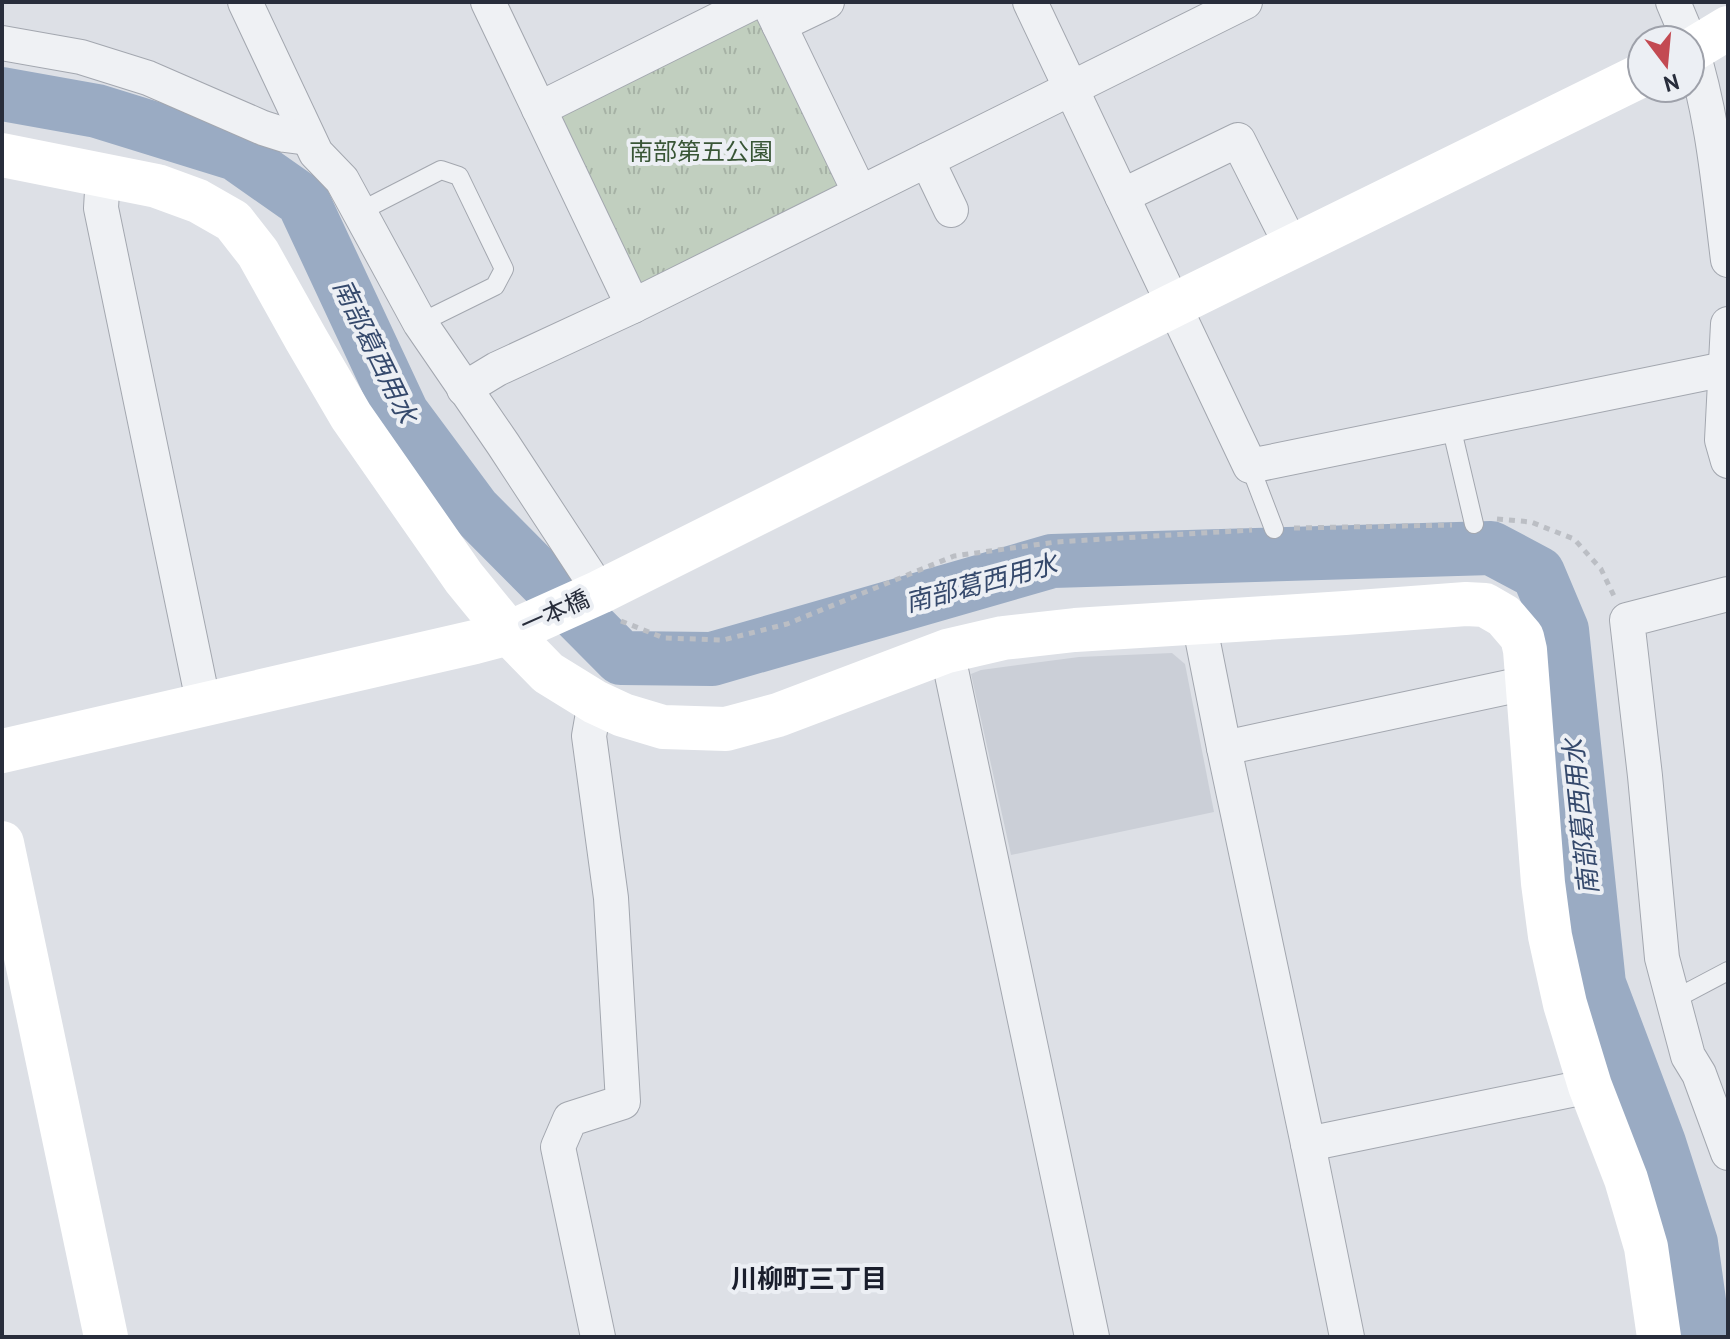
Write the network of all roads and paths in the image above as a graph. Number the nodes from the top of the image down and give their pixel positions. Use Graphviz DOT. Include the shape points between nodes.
graph roads {
  1 [pos="245,2"];
  2 [pos="488,2"];
  3 [pos="754,2"];
  4 [pos="827,2"];
  5 [pos="1030,2"];
  6 [pos="1245,2"];
  7 [pos="1673,2"];
  8 [pos="774,14"];
  9 [pos="1686,24"];
  10 [pos="2,43"];
  11 [pos="1626,83"];
  12 [pos="1072,89"];
  13 [pos="1706,104"];
  14 [pos="539,109"];
  15 [pos="308,138"];
  16 [pos="2,155"];
  17 [pos="927,160"];
  18 [pos="103,175"];
  19 [pos="860,193"];
  20 [pos="1122,196"];
  21 [pos="951,210"];
  22 [pos="359,212"];
  23 [pos="1292,247"];
  24 [pos="1728,260"];
  25 [pos="1174,305"];
  26 [pos="633,306"];
  27 [pos="420,323"];
  28 [pos="1726,351"];
  29 [pos="478,380"];
  30 [pos="1451,426"];
  31 [pos="1728,461"];
  32 [pos="1250,466"];
  33 [pos="1474,524"];
  34 [pos="1274,529"];
  35 [pos="600,592"];
  36 [pos="1728,594"];
  37 [pos="1627,620"];
  38 [pos="1199,622"];
  39 [pos="509,633"];
  40 [pos="947,651"];
  41 [pos="1527,683"];
  42 [pos="595,702"];
  43 [pos="204,706"];
  44 [pos="1224,748"];
  45 [pos="2,751"];
  46 [pos="2,843"];
  47 [pos="1728,971"];
  48 [pos="1673,1000"];
  49 [pos="1590,1086"];
  50 [pos="1308,1144"];
  51 [pos="1728,1153"];
  52 [pos="106,1337"];
  53 [pos="598,1337"];
  54 [pos="1092,1337"];
  55 [pos="1347,1337"];
  56 [pos="1659,1337"];
  1 -- 15 [label="street"];
  2 -- 14 [label="street"];
  3 -- 14 [label="street"];
  4 -- 8 [label="street"];
  5 -- 12 [label="street"];
  6 -- 12 [label="street"];
  7 -- 9 [label="street"];
  8 -- 19 [label="street"];
  10 -- 15 [label="street" via="81,57 148,78 263,128"];
  11 -- 23 [label="street, 一本橋"];
  12 -- 17 [label="street"];
  12 -- 20 [label="street"];
  13 -- 24 [label="street"];
  14 -- 26 [label="street"];
  15 -- 22 [label="street" via="342,180"];
  16 -- 18 [label="street"];
  17 -- 19 [label="street"];
  17 -- 21 [label="street"];
  18 -- 39 [label="street" via="157,186 233,221 258,253 351,416 464,578"];
  18 -- 43 [label="street" via="101,208"];
  19 -- 26 [label="street"];
  20 -- 23 [label="street" via="1238,140"];
  20 -- 25 [label="street"];
  22 -- 27 [label="street"];
  22 -- 27 [label="lane" via="441,170 459,176 504,269 495,286"];
  23 -- 25 [label="street, 一本橋"];
  25 -- 32 [label="street"];
  25 -- 35 [label="street, 一本橋"];
  26 -- 29 [label="street"];
  27 -- 29 [label="street"];
  28 -- 30 [label="street"];
  28 -- 31 [label="street" via="1722,440"];
  29 -- 35 [label="street" via="503,444"];
  30 -- 32 [label="street"];
  30 -- 33 [label="lane"];
  32 -- 34 [label="lane"];
  33 -- 34 [label="path"];
  33 -- 37 [label="path" via="1497,519 1531,522 1574,539 1601,569"];
  34 -- 35 [label="path" via="1056,542 954,556 787,624 723,640 664,638 617,620"];
  35 -- 39 [label="street, 一本橋"];
  36 -- 37 [label="street"];
  37 -- 48 [label="street" via="1662,958"];
  38 -- 40 [label="street" via="1003,638"];
  38 -- 41 [label="street" via="1485,605 1504,616 1522,637"];
  38 -- 44 [label="street"];
  39 -- 42 [label="street" via="548,673"];
  39 -- 43 [label="street, 一本橋"];
  40 -- 42 [label="street" via="778,715 726,729 663,727"];
  40 -- 54 [label="street"];
  41 -- 44 [label="street"];
  41 -- 49 [label="street" via="1550,936"];
  42 -- 53 [label="street" via="589,736 611,898 623,1102 570,1119 558,1147"];
  43 -- 45 [label="street, 一本橋"];
  44 -- 50 [label="street"];
  46 -- 52 [label="street"];
  47 -- 48 [label="lane"];
  48 -- 51 [label="street" via="1688,1056"];
  49 -- 50 [label="street"];
  49 -- 56 [label="street" via="1646,1247"];
  50 -- 55 [label="street"];
}
